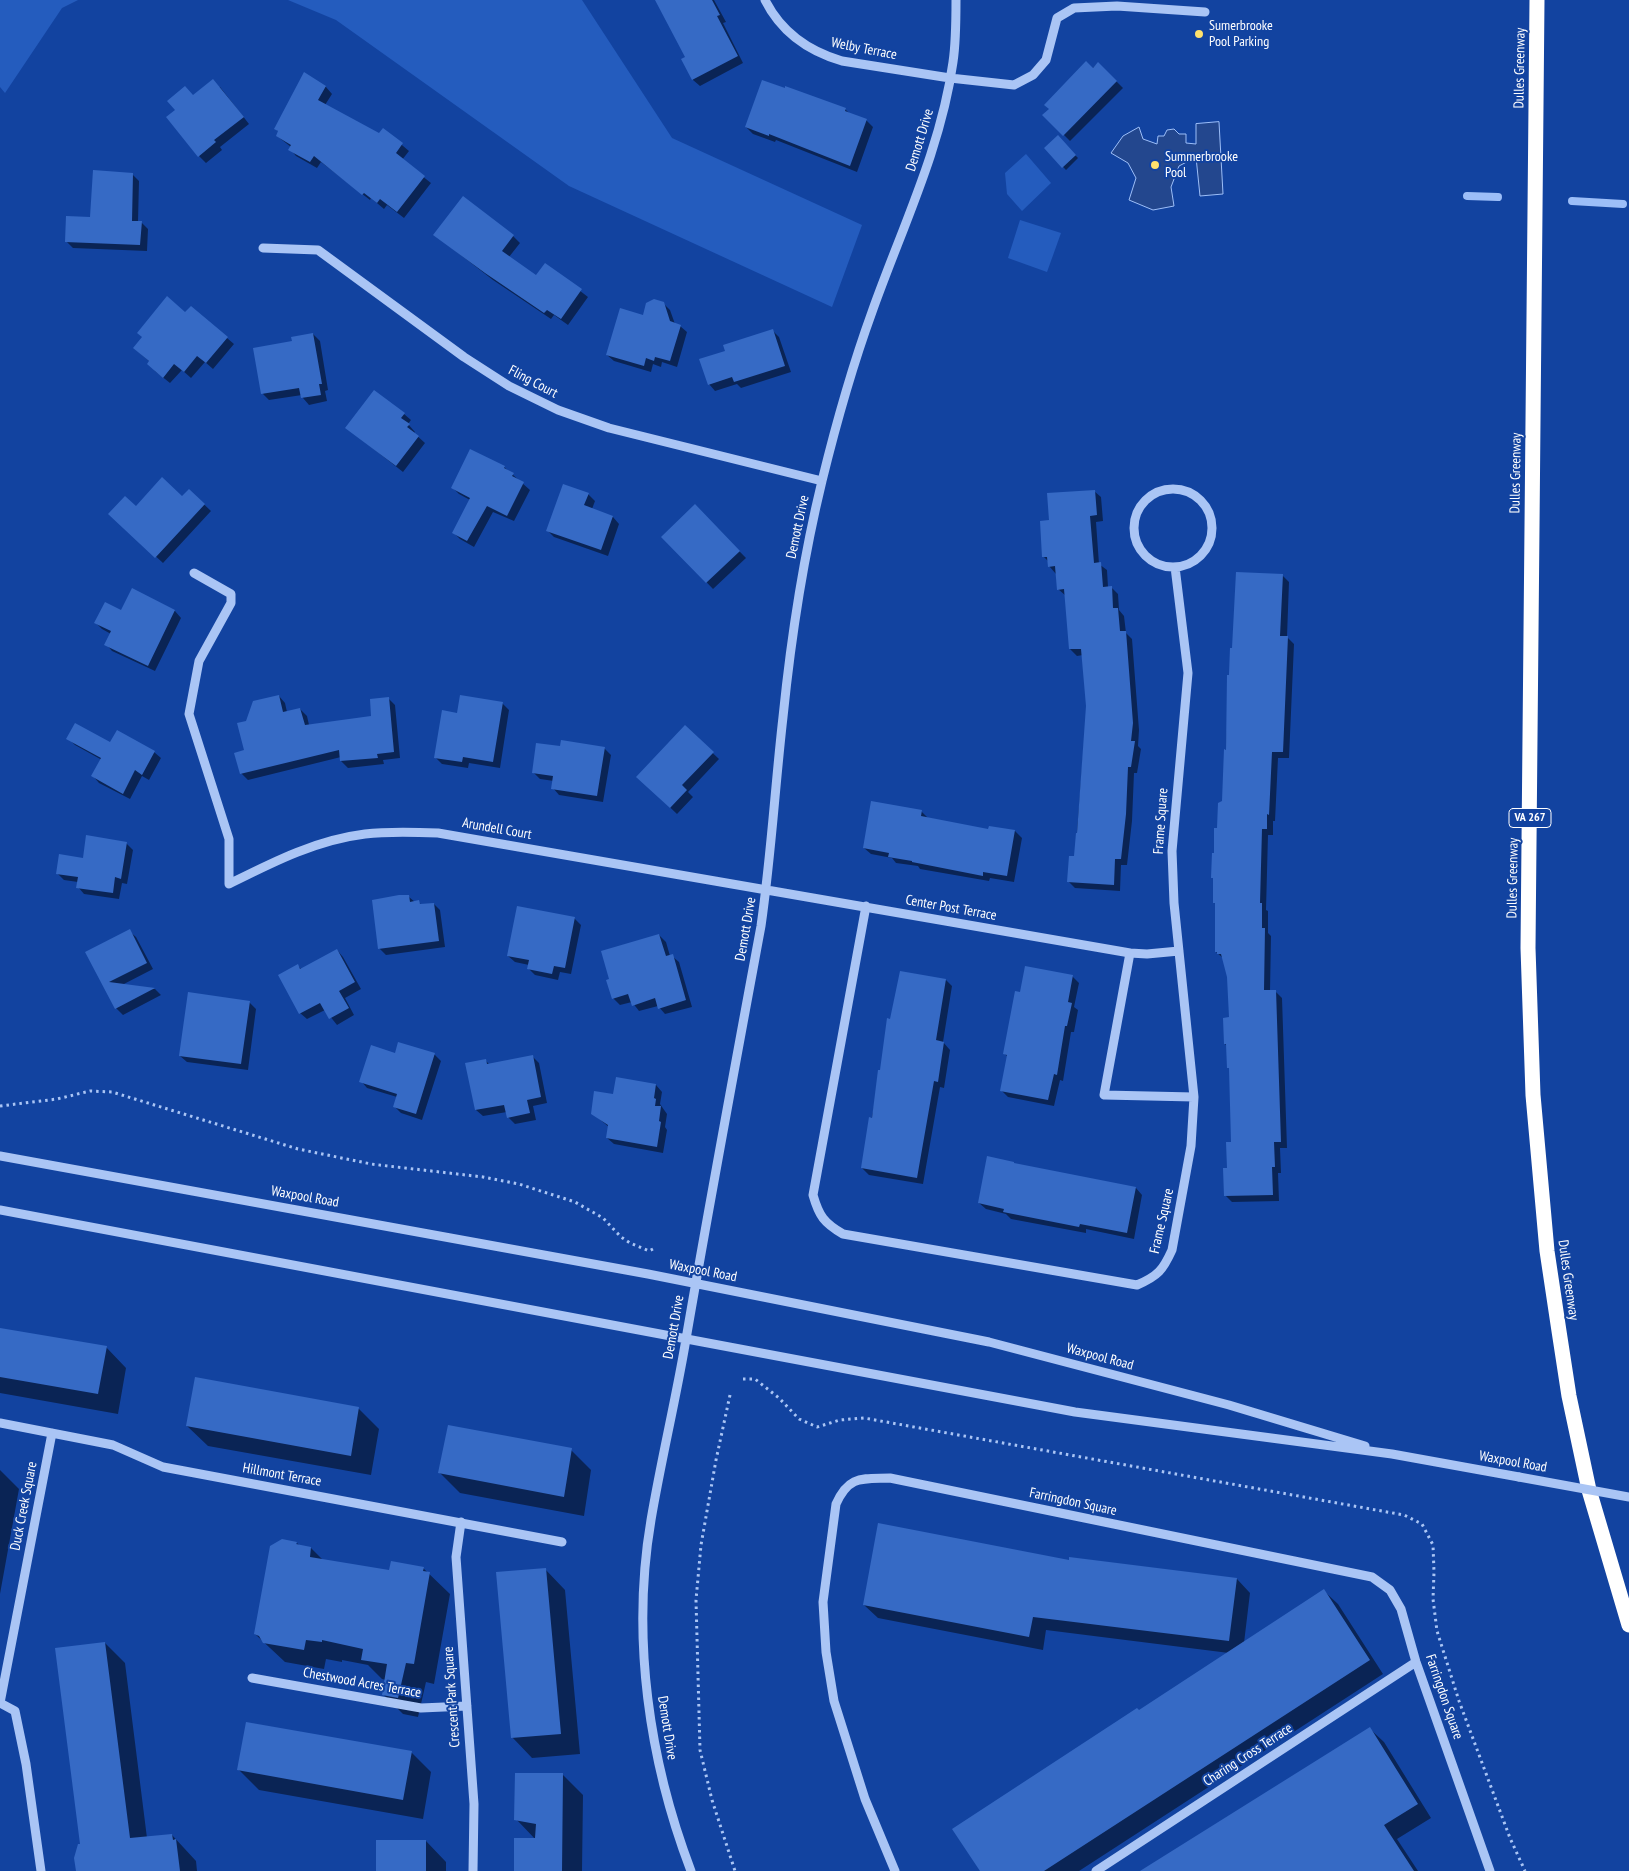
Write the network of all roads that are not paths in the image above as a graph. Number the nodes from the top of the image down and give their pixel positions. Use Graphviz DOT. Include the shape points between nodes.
graph roads {
  1 [pos="765,0"];
  2 [pos="956,0"];
  3 [pos="1537,0"];
  4 [pos="1205,12"];
  5 [pos="950,78"];
  6 [pos="263,248"];
  7 [pos="822,481"];
  8 [pos="1175,567"];
  9 [pos="194,573"];
  10 [pos="766,890"];
  11 [pos="866,906"];
  12 [pos="1179,951"];
  13 [pos="1130,953"];
  14 [pos="1194,1097"];
  15 [pos="0,1156"];
  16 [pos="0,1210"];
  17 [pos="695,1284"];
  18 [pos="686,1339"];
  19 [pos="0,1423"];
  20 [pos="52,1433"];
  21 [pos="1392,1454"];
  22 [pos="1629,1497"];
  23 [pos="460,1522"];
  24 [pos="562,1542"];
  25 [pos="1629,1625"];
  26 [pos="1416,1662"];
  27 [pos="252,1678"];
  28 [pos="0,1703"];
  29 [pos="467,1706"];
  30 [pos="41,1871"];
  31 [pos="473,1871"];
  32 [pos="692,1871"];
  33 [pos="895,1871"];
  34 [pos="1096,1871"];
  35 [pos="1490,1871"];
  1 -- 5 [label="street, Welby Terrace" via="791,36 825,56"];
  2 -- 5 [label="street, Demott Drive" via="954,61"];
  3 -- 25 [label="highway, Dulles Greenway / VA 267" via="1528,948 1533,1095 1548,1251 1569,1396 1589,1490"];
  4 -- 5 [label="street, Welby Terrace" via="1117,6 1074,8 1056,18 1046,60 1032,75 1014,85"];
  5 -- 7 [label="street, Demott Drive" via="932,152 854,363"];
  6 -- 7 [label="street, Fling Court" via="318,250 464,357 509,386 558,410 609,428"];
  7 -- 10 [label="street, Demott Drive" via="806,551 793,634"];
  8 -- 8 [label="street" via="1194,562 1203,554 1213,529 1205,504 1195,495 1170,489 1145,500 1138,510 1134,535 1146,557 1157,564"];
  8 -- 12 [label="street, Frame Square" via="1188,672 1172,851"];
  9 -- 10 [label="street, Arundell Court" via="231,594 231,603 199,661 189,714 229,839 229,884 279,858 330,840 402,832 438,833"];
  10 -- 11 [label="street, Center Post Terrace"];
  10 -- 17 [label="street, Demott Drive"];
  11 -- 13 [label="street, Center Post Terrace"];
  11 -- 14 [label="street, Frame Square" via="813,1194 817,1211 828,1225 843,1234 1137,1285 1153,1278 1165,1266 1172,1250 1191,1146"];
  12 -- 13 [label="street, Center Post Terrace"];
  12 -- 14 [label="street, Frame Square"];
  13 -- 14 [label="street" via="1104,1095"];
  15 -- 17 [label="street, Waxpool Road"];
  16 -- 18 [label="street, Waxpool Road"];
  17 -- 18 [label="street, Demott Drive"];
  17 -- 21 [label="street, Waxpool Road" via="989,1342 1229,1405"];
  18 -- 21 [label="street, Waxpool Road" via="1075,1412"];
  18 -- 32 [label="street, Demott Drive" via="651,1522 644,1580 644,1651 651,1721 662,1779"];
  19 -- 20 [label="street, Hillmont Terrace"];
  20 -- 23 [label="street, Hillmont Terrace" via="113,1445 163,1467"];
  20 -- 28 [label="street, Duck Creek Square"];
  21 -- 22 [label="street, Waxpool Road, bridge"];
  23 -- 24 [label="street, Hillmont Terrace"];
  23 -- 29 [label="street, Crescent Park Square" via="456,1558"];
  26 -- 33 [label="street, Farringdon Square" via="1401,1609 1390,1590 1372,1577 890,1478 858,1479 842,1490 836,1504 823,1602 826,1652 837,1710 865,1799"];
  26 -- 34 [label="street, Charing Cross Terrace"];
  26 -- 35 [label="street, Farringdon Square"];
  27 -- 29 [label="street, Chestwood Acres Terrace" via="421,1708"];
  28 -- 30 [label="street, Duck Creek Square" via="15,1711"];
  29 -- 31 [label="street, Crescent Park Square" via="474,1804"];
}
